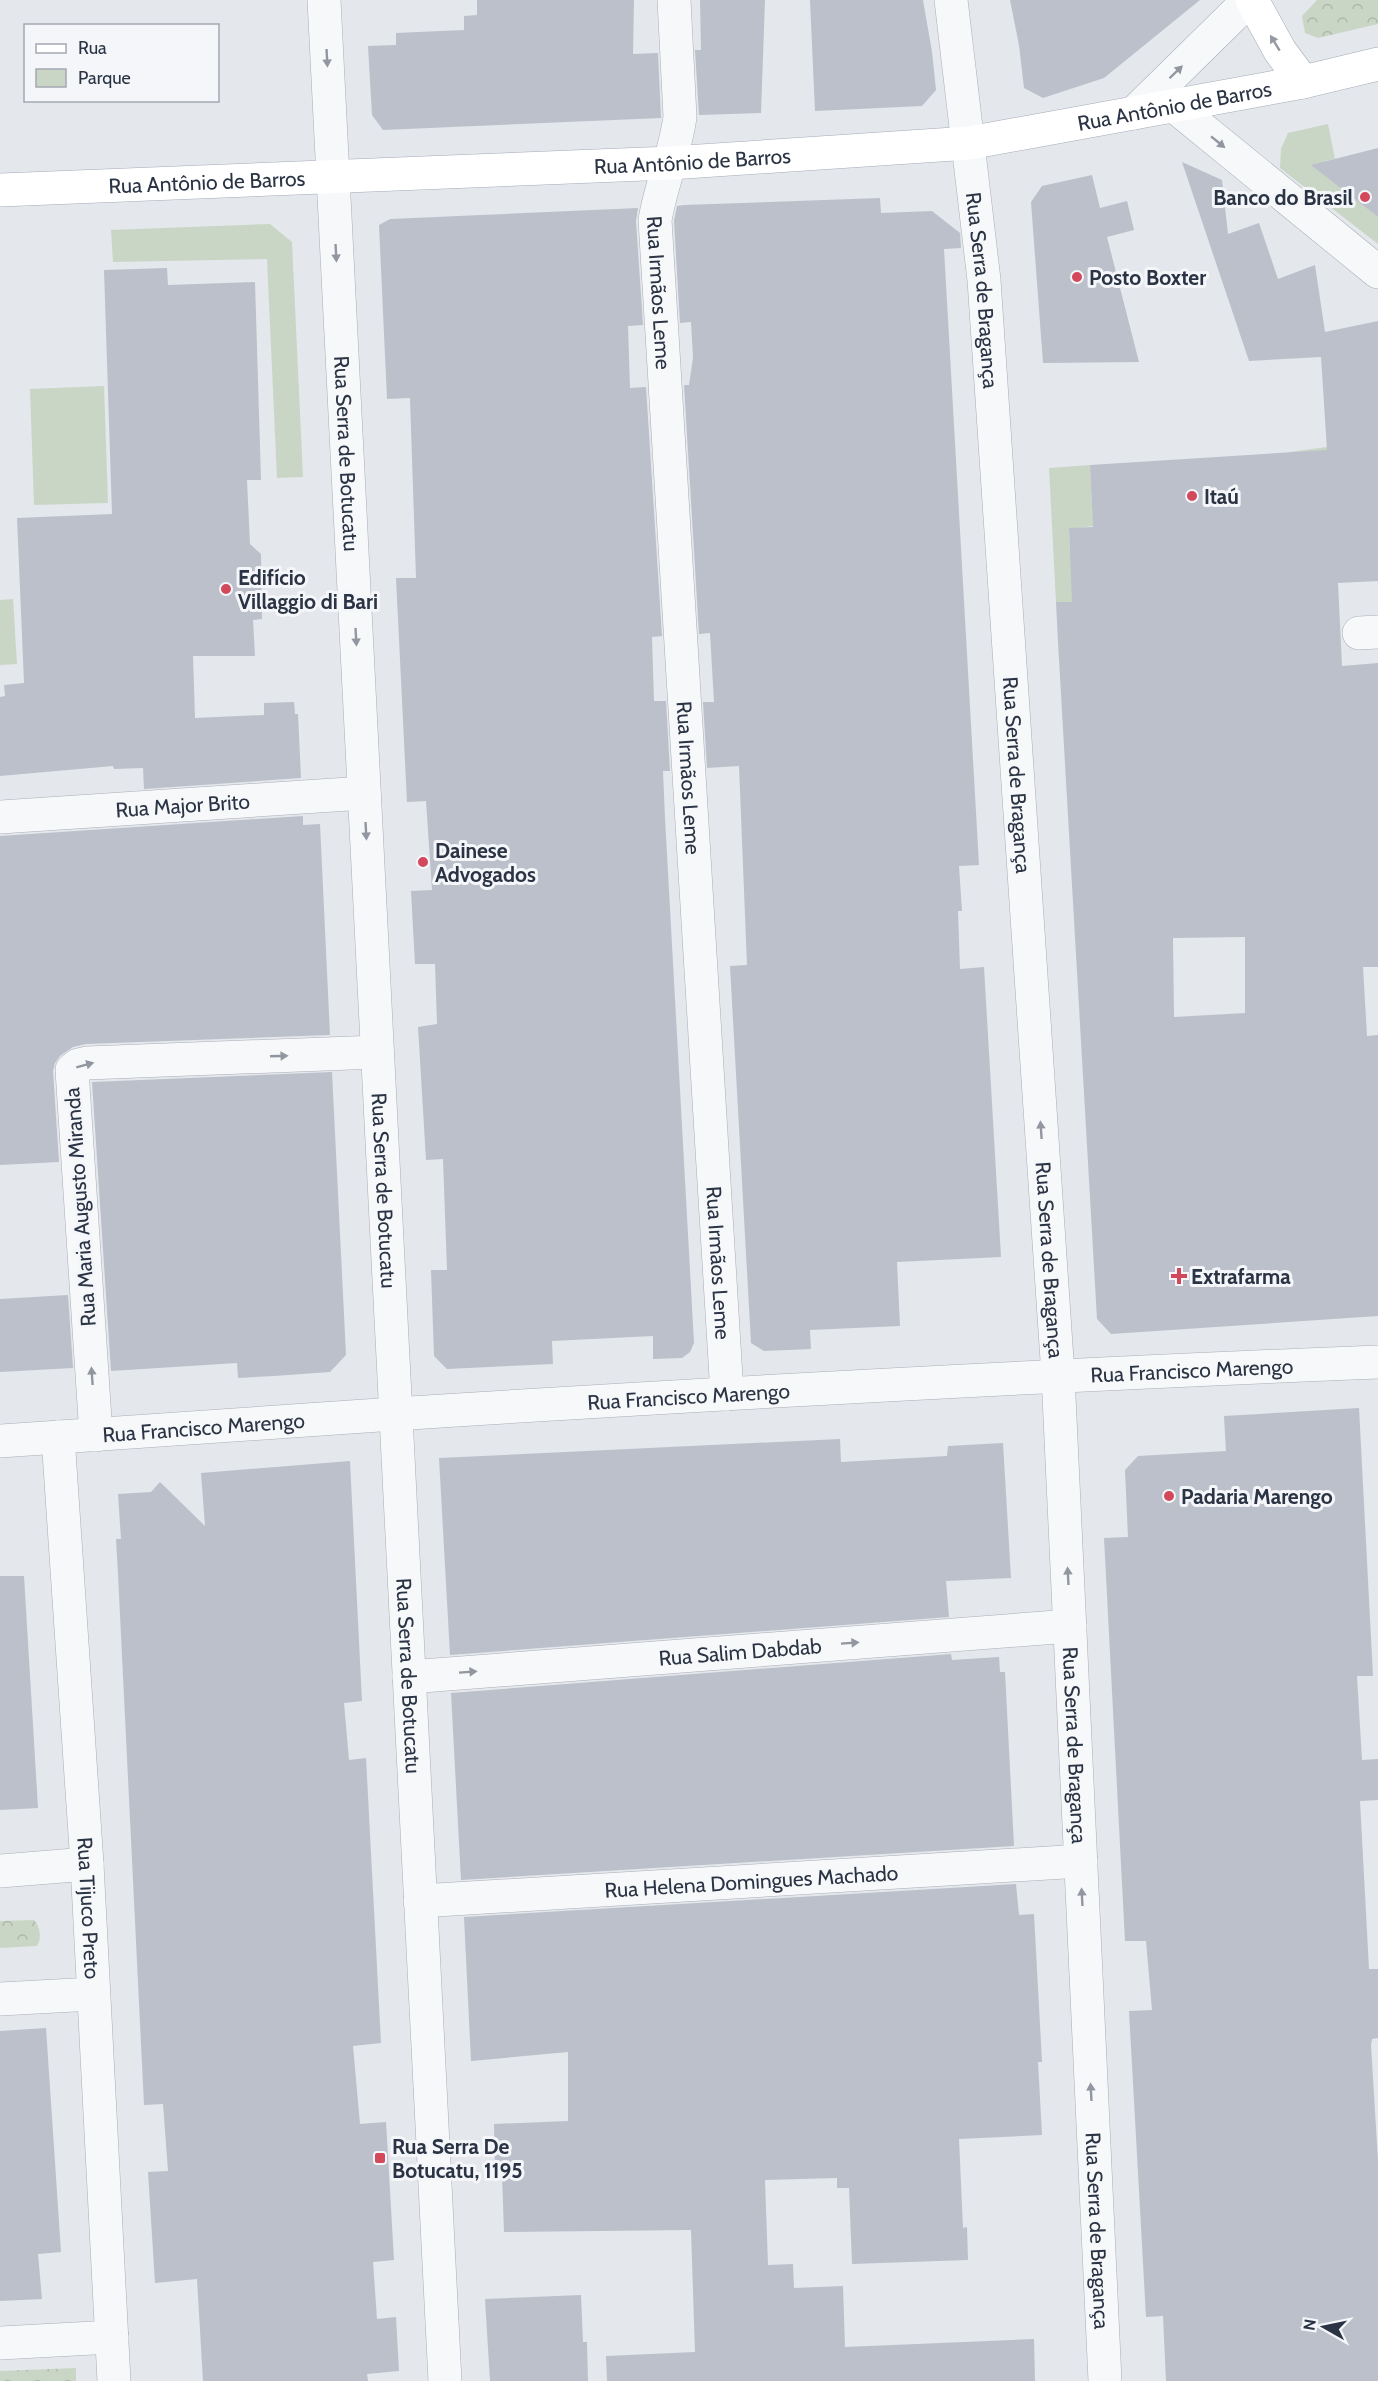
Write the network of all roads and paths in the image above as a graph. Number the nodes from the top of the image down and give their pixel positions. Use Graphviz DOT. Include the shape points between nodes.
graph roads {
  1 [pos="324,0"];
  2 [pos="674,0"];
  3 [pos="951,0"];
  4 [pos="1251,0"];
  5 [pos="1378,64"];
  6 [pos="1303,82"];
  7 [pos="1173,105"];
  8 [pos="1134,112"];
  9 [pos="969,143"];
  10 [pos="670,163"];
  11 [pos="333,178"];
  12 [pos="0,190"];
  13 [pos="1378,272"];
  14 [pos="364,793"];
  15 [pos="0,817"];
  16 [pos="377,1052"];
  17 [pos="1378,1362"];
  18 [pos="1058,1375"];
  19 [pos="727,1394"];
  20 [pos="396,1413"];
  21 [pos="96,1434"];
  22 [pos="58,1437"];
  23 [pos="0,1441"];
  24 [pos="1070,1626"];
  25 [pos="409,1677"];
  26 [pos="1081,1861"];
  27 [pos="87,1864"];
  28 [pos="0,1871"];
  29 [pos="420,1901"];
  30 [pos="93,1994"];
  31 [pos="0,1999"];
  32 [pos="112,2337"];
  33 [pos="0,2343"];
  34 [pos="114,2381"];
  35 [pos="445,2381"];
  36 [pos="1105,2381"];
  1 -- 11 [label="street, Rua Serra de Botucatu, one-way"];
  2 -- 10 [label="street, Rua Irmãos Leme" via="680,117"];
  3 -- 9 [label="street, Rua Serra de Bragança"];
  6 -- 4 [label="main road, one-way"];
  8 -- 4 [label="street, one-way"];
  5 -- 6 [label="main road, Rua Antônio de Barros"];
  6 -- 7 [label="main road, Rua Antônio de Barros"];
  7 -- 8 [label="main road, Rua Antônio de Barros"];
  7 -- 13 [label="street, one-way"];
  8 -- 9 [label="main road, Rua Antônio de Barros"];
  9 -- 10 [label="main road, Rua Antônio de Barros"];
  18 -- 9 [label="street, Rua Serra de Bragança, one-way" via="984,280"];
  10 -- 11 [label="main road, Rua Antônio de Barros"];
  10 -- 19 [label="street, Rua Irmãos Leme" via="655,220"];
  11 -- 12 [label="main road, Rua Antônio de Barros"];
  11 -- 14 [label="street, Rua Serra de Botucatu, one-way"];
  14 -- 15 [label="street, Rua Major Brito"];
  14 -- 16 [label="street, Rua Serra de Botucatu, one-way"];
  16 -- 20 [label="street, Rua Serra de Botucatu"];
  21 -- 16 [label="street, Rua Maria Augusto Miranda, one-way" via="72,1070 87,1063"];
  17 -- 18 [label="street, Rua Francisco Marengo"];
  18 -- 19 [label="street, Rua Francisco Marengo"];
  24 -- 18 [label="street, Rua Serra de Bragança, one-way"];
  19 -- 20 [label="street, Rua Francisco Marengo"];
  20 -- 21 [label="street, Rua Francisco Marengo"];
  20 -- 25 [label="street, Rua Serra de Botucatu"];
  21 -- 22 [label="street, Rua Francisco Marengo"];
  22 -- 23 [label="street, Rua Francisco Marengo"];
  22 -- 27 [label="street, Rua Tijuco Preto"];
  25 -- 24 [label="street, Rua Salim Dabdab, one-way"];
  24 -- 26 [label="street, Rua Serra de Bragança"];
  25 -- 29 [label="street, Rua Serra de Botucatu"];
  26 -- 29 [label="street, Rua Helena Domingues Machado"];
  36 -- 26 [label="street, Rua Serra de Bragança, one-way"];
  27 -- 28 [label="street"];
  27 -- 30 [label="street, Rua Tijuco Preto"];
  29 -- 35 [label="street, Rua Serra de Botucatu"];
  30 -- 31 [label="street"];
  30 -- 32 [label="street, Rua Tijuco Preto"];
  32 -- 33 [label="street"];
  32 -- 34 [label="street, Rua Tijuco Preto"];
}
